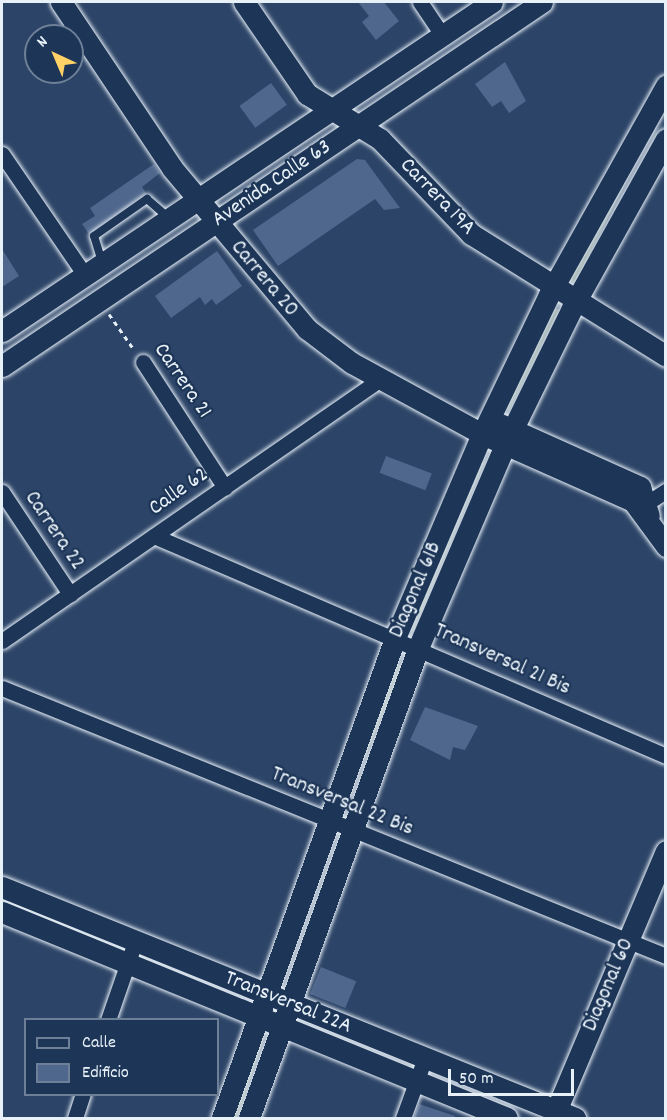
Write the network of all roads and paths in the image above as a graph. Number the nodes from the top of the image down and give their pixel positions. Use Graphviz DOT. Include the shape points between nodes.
graph roads {
  1 [pos="61,2"];
  2 [pos="244,2"];
  3 [pos="420,2"];
  4 [pos="492,2"];
  5 [pos="542,2"];
  6 [pos="442,35"];
  7 [pos="666,86"];
  8 [pos="331,110"];
  9 [pos="359,125"];
  10 [pos="641,130"];
  11 [pos="665,142"];
  12 [pos="2,154"];
  13 [pos="197,200"];
  14 [pos="169,218"];
  15 [pos="216,222"];
  16 [pos="103,263"];
  17 [pos="85,275"];
  18 [pos="554,287"];
  19 [pos="577,299"];
  20 [pos="99,300"];
  21 [pos="2,331"];
  22 [pos="666,356"];
  23 [pos="143,362"];
  24 [pos="2,366"];
  25 [pos="375,384"];
  26 [pos="486,427"];
  27 [pos="509,437"];
  28 [pos="225,488"];
  29 [pos="666,490"];
  30 [pos="2,492"];
  31 [pos="646,510"];
  32 [pos="154,536"];
  33 [pos="666,546"];
  34 [pos="69,594"];
  35 [pos="395,638"];
  36 [pos="2,641"];
  37 [pos="418,648"];
  38 [pos="2,688"];
  39 [pos="666,756"];
  40 [pos="326,820"];
  41 [pos="349,829"];
  42 [pos="666,851"];
  43 [pos="2,887"];
  44 [pos="2,912"];
  45 [pos="628,941"];
  46 [pos="135,942"];
  47 [pos="666,956"];
  48 [pos="128,963"];
  49 [pos="266,993"];
  50 [pos="290,1003"];
  51 [pos="258,1015"];
  52 [pos="109,1018"];
  53 [pos="284,1025"];
  54 [pos="425,1058"];
  55 [pos="417,1081"];
  56 [pos="83,1096"];
  57 [pos="561,1116"];
  58 [pos="75,1119"];
  59 [pos="222,1119"];
  60 [pos="249,1119"];
  61 [pos="404,1119"];
  62 [pos="507,1119"];
  1 -- 13 [label="street, Carrera 20"];
  2 -- 8 [label="street, Carrera 19A" via="303,89"];
  3 -- 6 [label="street"];
  4 -- 6 [label="street, Avenida Calle 63"];
  5 -- 9 [label="street, Avenida Calle 63"];
  6 -- 8 [label="street, Avenida Calle 63"];
  7 -- 10 [label="street, Diagonal 61B"];
  8 -- 9 [label="street, Carrera 19A"];
  8 -- 13 [label="street, Avenida Calle 63"];
  9 -- 15 [label="street, Avenida Calle 63"];
  9 -- 18 [label="street, Carrera 19A" via="388,146 471,234"];
  10 -- 11 [label="street"];
  10 -- 18 [label="street, Diagonal 61B"];
  11 -- 19 [label="street, Diagonal 61B"];
  12 -- 17 [label="street"];
  13 -- 14 [label="street, Avenida Calle 63"];
  13 -- 15 [label="street, Carrera 20"];
  14 -- 16 [label="street, Avenida Calle 63"];
  14 -- 16 [label="lane" via="147,199 94,236"];
  15 -- 20 [label="street, Avenida Calle 63"];
  15 -- 25 [label="street, Carrera 20" via="288,311"];
  16 -- 17 [label="street, Avenida Calle 63"];
  17 -- 21 [label="street, Avenida Calle 63"];
  18 -- 19 [label="street, Carrera 19A"];
  18 -- 26 [label="street, Diagonal 61B"];
  19 -- 22 [label="street, Carrera 19A"];
  19 -- 27 [label="street, Diagonal 61B"];
  20 -- 23 [label="path, Carrera 21"];
  20 -- 24 [label="street, Avenida Calle 63"];
  23 -- 28 [label="street, Carrera 21"];
  25 -- 26 [label="street, Carrera 20"];
  25 -- 28 [label="street, Calle 62"];
  26 -- 27 [label="street, Carrera 20"];
  26 -- 35 [label="street, Diagonal 61B"];
  27 -- 31 [label="street, Carrera 20"];
  27 -- 37 [label="street, Diagonal 61B"];
  28 -- 32 [label="street, Calle 62"];
  29 -- 31 [label="street"];
  30 -- 34 [label="street, Carrera 22"];
  31 -- 33 [label="street"];
  32 -- 34 [label="street, Calle 62"];
  32 -- 35 [label="street, Transversal 21 Bis"];
  34 -- 36 [label="street, Calle 62"];
  35 -- 37 [label="street, Transversal 21 Bis"];
  35 -- 40 [label="street, Diagonal 61B"];
  37 -- 39 [label="street, Transversal 21 Bis"];
  37 -- 41 [label="street, Diagonal 61B"];
  38 -- 40 [label="street, Transversal 22 Bis"];
  40 -- 41 [label="street, Transversal 22 Bis"];
  40 -- 49 [label="street, Diagonal 61B"];
  41 -- 45 [label="street, Transversal 22 Bis"];
  41 -- 50 [label="street, Diagonal 61B"];
  42 -- 45 [label="street, Diagonal 60"];
  43 -- 46 [label="street, Transversal 22A"];
  44 -- 48 [label="street, Transversal 22A"];
  45 -- 47 [label="street, Transversal 22 Bis"];
  45 -- 57 [label="street, Diagonal 60"];
  46 -- 48 [label="street"];
  46 -- 49 [label="street, Transversal 22A"];
  48 -- 51 [label="street, Transversal 22A"];
  48 -- 52 [label="street"];
  49 -- 50 [label="street, Transversal 22A"];
  49 -- 51 [label="street, Diagonal 61B"];
  50 -- 53 [label="street, Diagonal 61B"];
  50 -- 54 [label="street, Transversal 22A"];
  51 -- 53 [label="street, Transversal 22A"];
  51 -- 59 [label="street, Diagonal 61B"];
  53 -- 55 [label="street, Transversal 22A"];
  53 -- 60 [label="street, Diagonal 61B"];
  54 -- 55 [label="street"];
  54 -- 57 [label="street, Transversal 22A"];
  55 -- 61 [label="street"];
  55 -- 62 [label="street, Transversal 22A"];
  56 -- 58 [label="street"];
}
